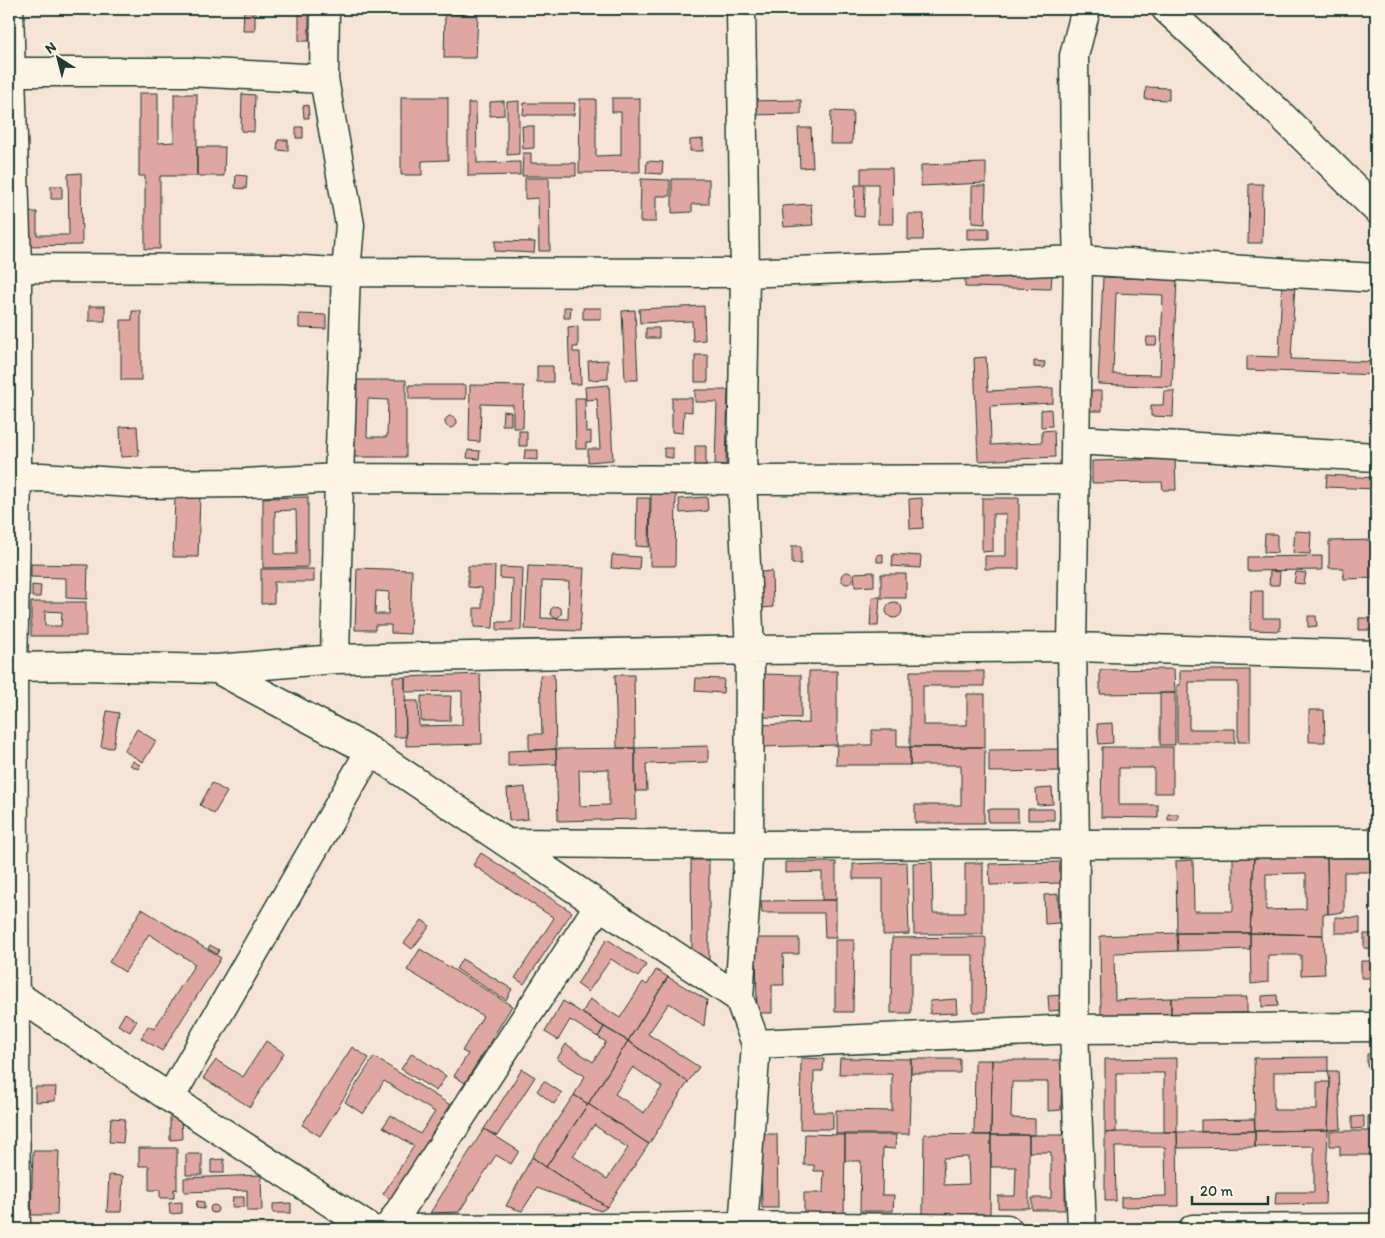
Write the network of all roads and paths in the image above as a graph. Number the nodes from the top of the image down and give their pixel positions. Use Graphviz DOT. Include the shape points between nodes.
graph roads {
  1 [pos="9,9"];
  2 [pos="325,9"];
  3 [pos="741,9"];
  4 [pos="1086,9"];
  5 [pos="1166,9"];
  6 [pos="10,72"];
  7 [pos="324,79"];
  8 [pos="1376,209"];
  9 [pos="1078,260"];
  10 [pos="13,268"];
  11 [pos="346,272"];
  12 [pos="745,274"];
  13 [pos="1376,278"];
  14 [pos="1075,440"];
  15 [pos="1376,457"];
  16 [pos="13,478"];
  17 [pos="339,478"];
  18 [pos="1074,479"];
  19 [pos="742,480"];
  20 [pos="1072,647"];
  21 [pos="750,650"];
  22 [pos="1376,655"];
  23 [pos="335,658"];
  24 [pos="11,667"];
  25 [pos="217,669"];
  26 [pos="370,751"];
  27 [pos="507,843"];
  28 [pos="1376,843"];
  29 [pos="1075,844"];
  30 [pos="749,845"];
  31 [pos="11,853"];
  32 [pos="599,905"];
  33 [pos="14,993"];
  34 [pos="739,998"];
  35 [pos="1376,1027"];
  36 [pos="1074,1029"];
  37 [pos="756,1044"];
  38 [pos="170,1098"];
  39 [pos="743,1228"];
  40 [pos="1376,1228"];
  41 [pos="16,1229"];
  42 [pos="371,1229"];
  43 [pos="384,1229"];
  44 [pos="388,1229"];
  45 [pos="634,1229"];
  46 [pos="1007,1229"];
  47 [pos="1082,1229"];
  48 [pos="1193,1229"];
  1 -- 6 [label="street"];
  2 -- 7 [label="street"];
  3 -- 12 [label="street"];
  4 -- 9 [label="street" via="1074,56"];
  5 -- 8 [label="street" via="1276,110"];
  6 -- 7 [label="street" via="190,72"];
  6 -- 10 [label="street"];
  7 -- 11 [label="street" via="350,225"];
  9 -- 12 [label="street"];
  9 -- 13 [label="street"];
  9 -- 14 [label="street"];
  10 -- 11 [label="street"];
  10 -- 16 [label="street"];
  11 -- 12 [label="street"];
  11 -- 17 [label="street"];
  12 -- 19 [label="street"];
  14 -- 15 [label="street"];
  14 -- 18 [label="street"];
  16 -- 17 [label="street" via="146,484"];
  16 -- 24 [label="street"];
  17 -- 19 [label="street"];
  17 -- 23 [label="street"];
  18 -- 19 [label="street"];
  18 -- 20 [label="street"];
  19 -- 21 [label="street"];
  20 -- 21 [label="street"];
  20 -- 22 [label="street"];
  20 -- 29 [label="street"];
  21 -- 23 [label="street"];
  21 -- 30 [label="street"];
  23 -- 25 [label="street"];
  24 -- 25 [label="street"];
  24 -- 31 [label="street"];
  25 -- 26 [label="street"];
  26 -- 27 [label="street"];
  26 -- 38 [label="street"];
  27 -- 30 [label="street"];
  27 -- 32 [label="street"];
  28 -- 29 [label="street"];
  29 -- 30 [label="street"];
  29 -- 36 [label="street"];
  30 -- 34 [label="street"];
  31 -- 33 [label="street"];
  32 -- 34 [label="street"];
  32 -- 44 [label="street"];
  33 -- 38 [label="street"];
  33 -- 41 [label="street"];
  34 -- 37 [label="street"];
  35 -- 36 [label="street"];
  36 -- 37 [label="street"];
  36 -- 47 [label="street"];
  37 -- 39 [label="street"];
  38 -- 42 [label="street"];
  39 -- 45 [label="street"];
  39 -- 46 [label="street"];
  40 -- 48 [label="street"];
  43 -- 44 [label="street"];
  44 -- 45 [label="street"];
}
